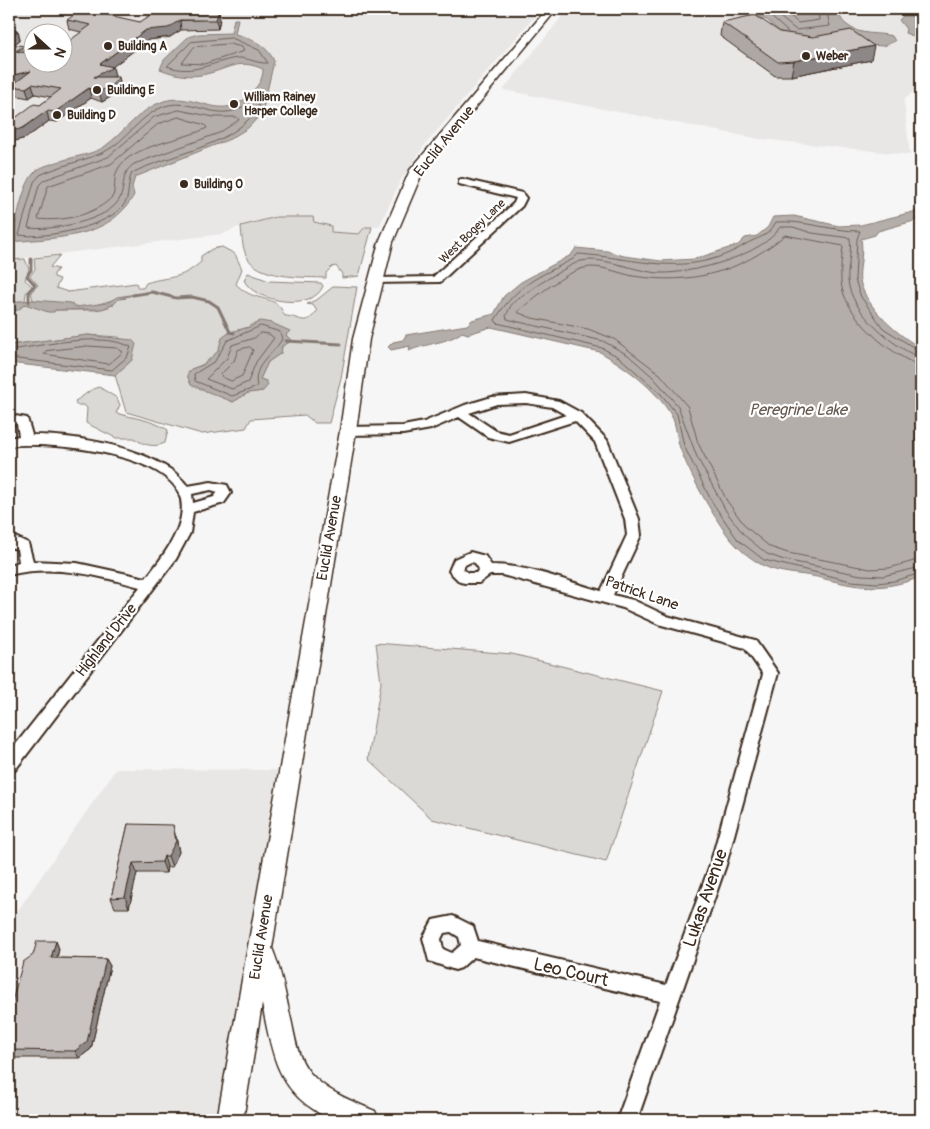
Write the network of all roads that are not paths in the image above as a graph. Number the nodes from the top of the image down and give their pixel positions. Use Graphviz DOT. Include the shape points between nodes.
graph roads {
  1 [pos="552,9"];
  2 [pos="462,182"];
  3 [pos="376,281"];
  4 [pos="460,412"];
  5 [pos="577,416"];
  6 [pos="9,420"];
  7 [pos="348,431"];
  8 [pos="26,439"];
  9 [pos="9,442"];
  10 [pos="185,491"];
  11 [pos="188,509"];
  12 [pos="9,542"];
  13 [pos="27,567"];
  14 [pos="9,570"];
  15 [pos="487,570"];
  16 [pos="149,584"];
  17 [pos="605,597"];
  18 [pos="771,673"];
  19 [pos="9,765"];
  20 [pos="259,948"];
  21 [pos="470,948"];
  22 [pos="671,995"];
  23 [pos="230,1120"];
  24 [pos="366,1120"];
  25 [pos="627,1120"];
  1 -- 3 [label="main road, Euclid Avenue" via="417,170 386,242"];
  2 -- 3 [label="street, West Bogey Lane" via="521,198 436,280"];
  3 -- 7 [label="main road, Euclid Avenue" via="361,339"];
  4 -- 5 [label="street" via="496,400 526,399 555,404"];
  4 -- 5 [label="street" via="492,434 509,438"];
  4 -- 7 [label="street" via="427,426"];
  5 -- 17 [label="street" via="601,440 632,520 634,535"];
  6 -- 8 [label="street" via="23,420"];
  7 -- 20 [label="main road, Euclid Avenue"];
  8 -- 9 [label="street"];
  8 -- 10 [label="street" via="78,442 137,458 164,470"];
  10 -- 11 [label="street, Highland Drive"];
  10 -- 11 [label="street" via="215,486 225,493 219,500"];
  11 -- 16 [label="street, Highland Drive" via="184,535"];
  12 -- 13 [label="street" via="23,546"];
  13 -- 14 [label="street"];
  13 -- 16 [label="street" via="81,566"];
  15 -- 17 [label="street, Patrick Lane" via="520,574"];
  16 -- 19 [label="street, Highland Drive"];
  17 -- 18 [label="street, Patrick Lane" via="663,620 750,644"];
  18 -- 22 [label="street, Lukas Avenue" via="718,865"];
  20 -- 23 [label="main road, Euclid Avenue"];
  20 -- 24 [label="main road" via="277,1010 284,1054 296,1077 330,1107"];
  21 -- 22 [label="street, Leo Court"];
  22 -- 25 [label="street, Lukas Avenue"];
}
